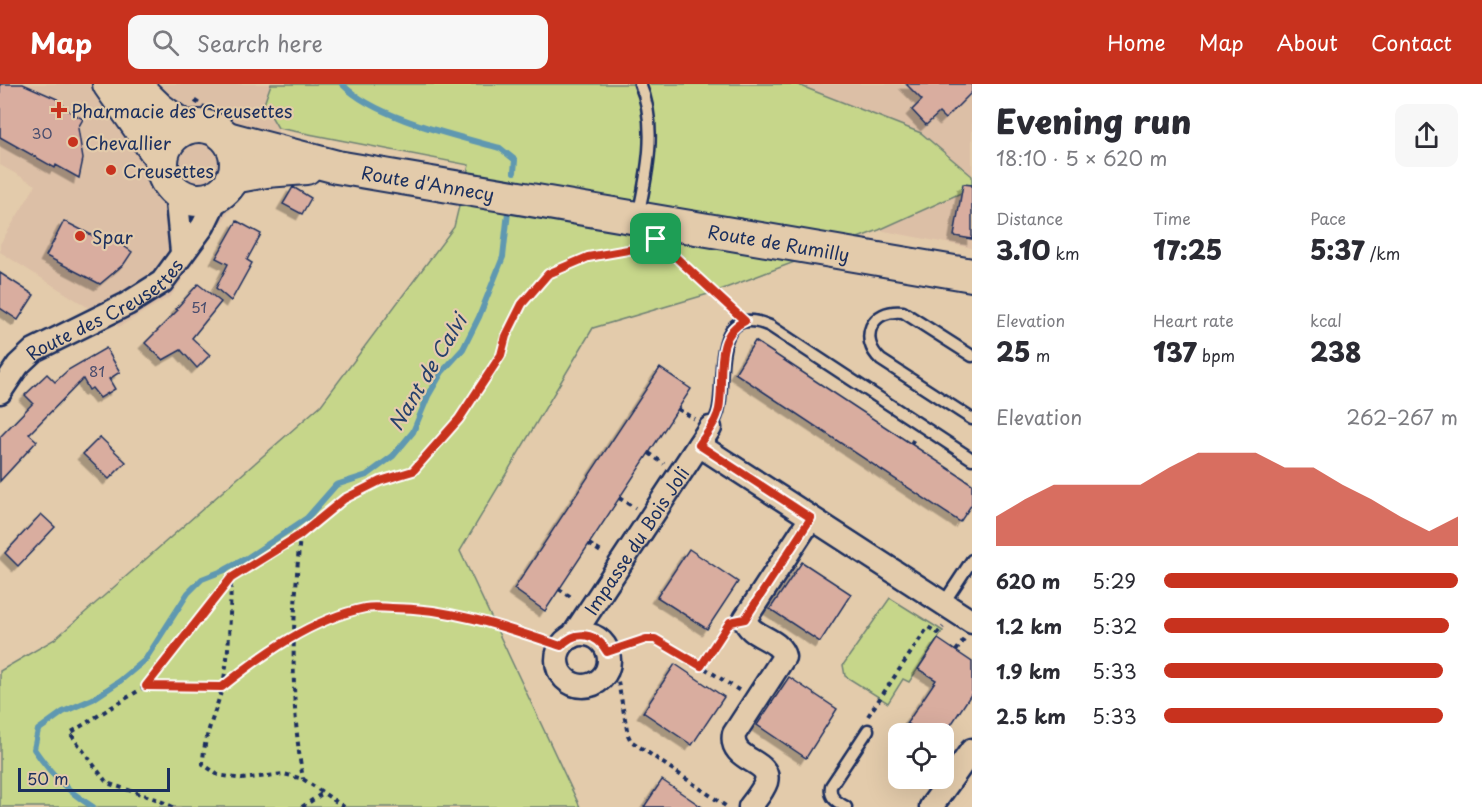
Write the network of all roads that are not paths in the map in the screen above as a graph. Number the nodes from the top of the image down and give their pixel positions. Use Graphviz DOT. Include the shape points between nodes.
graph roads {
  1 [pos="109,84"];
  2 [pos="133,84"];
  3 [pos="640,84"];
  4 [pos="185,128"];
  5 [pos="226,138"];
  6 [pos="162,160"];
  7 [pos="337,167"];
  8 [pos="226,186"];
  9 [pos="176,192"];
  10 [pos="517,196"];
  11 [pos="652,225"];
  12 [pos="182,252"];
  13 [pos="972,275"];
  14 [pos="972,356"];
  15 [pos="0,392"];
  16 [pos="972,419"];
  17 [pos="704,437"];
  18 [pos="972,459"];
  19 [pos="811,518"];
  20 [pos="972,560"];
  21 [pos="956,612"];
  22 [pos="567,641"];
  23 [pos="868,730"];
  24 [pos="972,750"];
  25 [pos="750,807"];
  26 [pos="846,807"];
  27 [pos="931,807"];
  1 -- 6 [label="main road"];
  2 -- 4 [label="main road"];
  3 -- 11 [label="lane" via="648,112 646,176"];
  4 -- 5 [label="main road" via="214,129"];
  4 -- 6 [label="main road" via="169,141"];
  5 -- 7 [label="main road, Route d'Annecy"];
  5 -- 8 [label="main road" via="234,150 236,164"];
  6 -- 9 [label="main road" via="165,178"];
  7 -- 8 [label="main road, Route d'Annecy" via="266,171"];
  7 -- 10 [label="main road, Route d'Annecy"];
  8 -- 9 [label="main road" via="204,200 189,199"];
  8 -- 12 [label="street, Route des Creusettes" via="203,226"];
  9 -- 12 [label="street, Route des Creusettes"];
  10 -- 11 [label="main road, Route de Rumilly"];
  11 -- 13 [label="main road, Route de Rumilly"];
  12 -- 15 [label="street, Route des Creusettes" via="169,274 148,292 34,350"];
  14 -- 16 [label="lane" via="903,312 879,316 870,330 871,346 881,360"];
  17 -- 18 [label="lane" via="719,409 727,336 737,325 754,321 770,326"];
  17 -- 19 [label="street"];
  17 -- 22 [label="street, Impasse du Bois Joli"];
  19 -- 21 [label="street"];
  19 -- 25 [label="street" via="745,619 748,627 780,647 783,653 783,660 733,738 738,751 761,767 766,776"];
  20 -- 21 [label="lane"];
  22 -- 22 [label="street, Impasse du Bois Joli" via="558,652 558,666 564,678 575,685 599,680 607,661 603,644 585,635"];
  23 -- 26 [label="lane" via="831,786 833,799"];
  24 -- 27 [label="street"];
}
